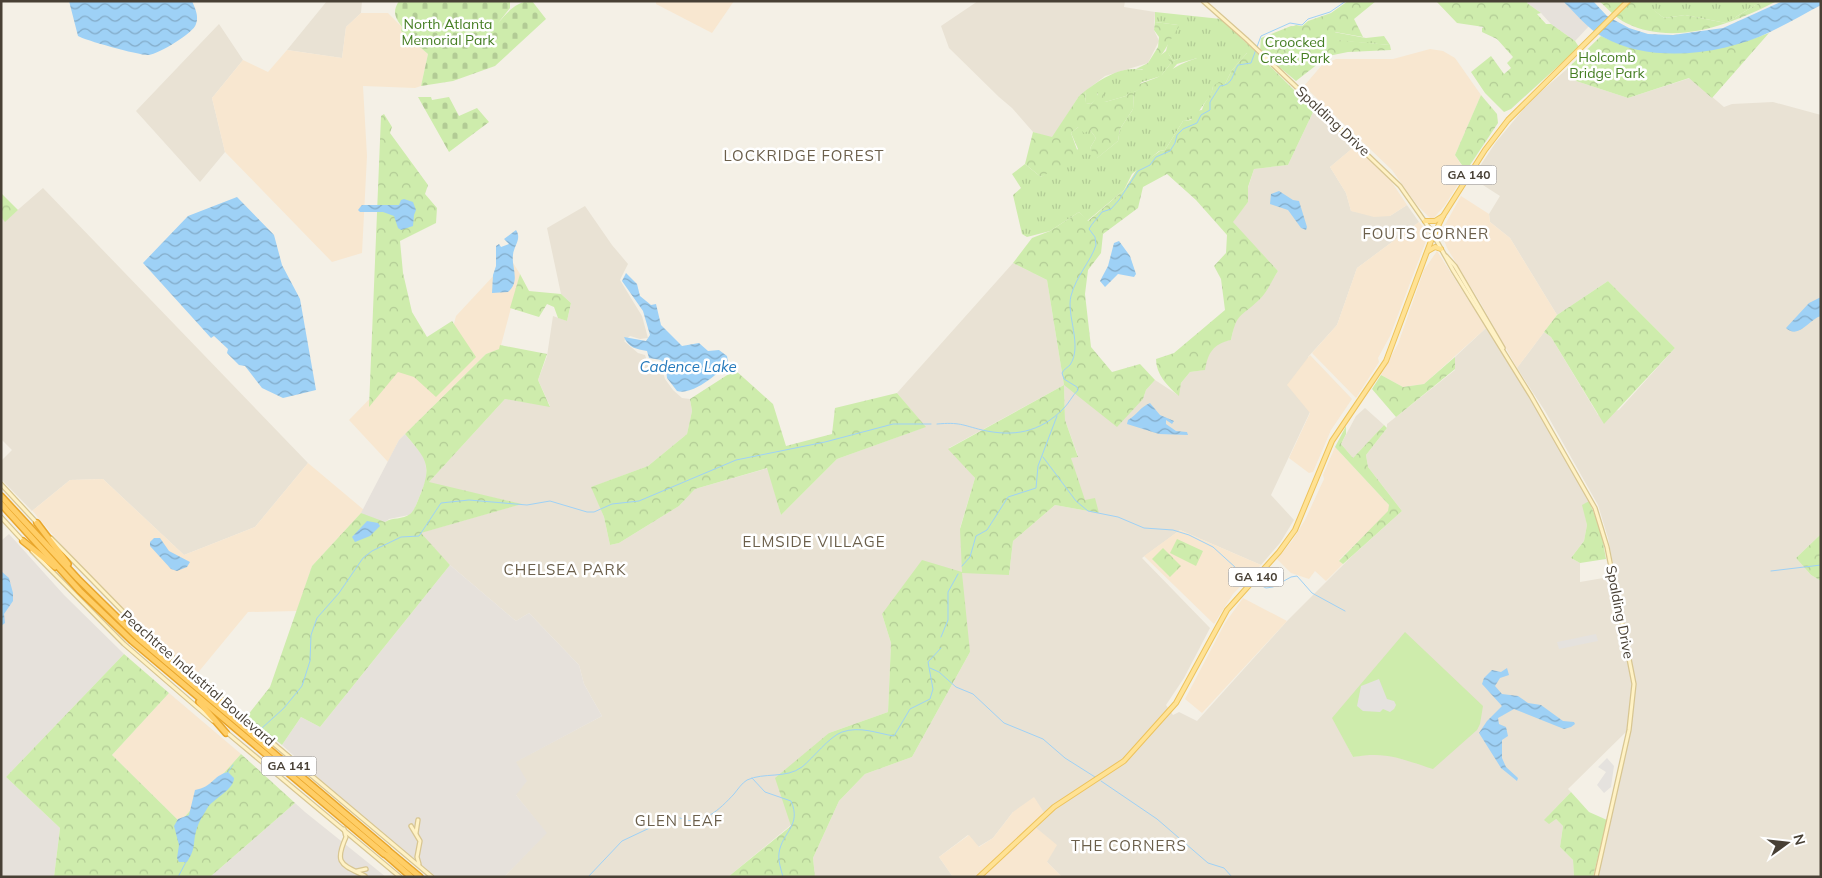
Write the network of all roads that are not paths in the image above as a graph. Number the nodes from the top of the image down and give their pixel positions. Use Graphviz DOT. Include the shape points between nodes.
graph roads {
  1 [pos="1203,1"];
  2 [pos="1628,1"];
  3 [pos="1443,216"];
  4 [pos="1425,221"];
  5 [pos="1434,235"];
  6 [pos="1441,249"];
  7 [pos="1428,251"];
  8 [pos="1,484"];
  9 [pos="1,496"];
  10 [pos="1,504"];
  11 [pos="1,517"];
  12 [pos="37,523"];
  13 [pos="23,541"];
  14 [pos="67,577"];
  15 [pos="78,579"];
  16 [pos="189,682"];
  17 [pos="191,692"];
  18 [pos="236,712"];
  19 [pos="226,733"];
  20 [pos="418,820"];
  21 [pos="411,826"];
  22 [pos="343,829"];
  23 [pos="416,833"];
  24 [pos="356,839"];
  25 [pos="343,842"];
  26 [pos="387,853"];
  27 [pos="418,853"];
  28 [pos="407,856"];
  29 [pos="420,867"];
  30 [pos="366,869"];
  31 [pos="356,871"];
  32 [pos="365,876"];
  33 [pos="358,877"];
  34 [pos="400,877"];
  35 [pos="411,877"];
  36 [pos="420,877"];
  37 [pos="432,877"];
  38 [pos="979,877"];
  39 [pos="1596,877"];
  1 -- 4 [label="main road, Spalding Drive" via="1390,173"];
  2 -- 3 [label="main road, GA 140" via="1508,120"];
  3 -- 4 [label="main road" via="1435,221"];
  3 -- 5 [label="main road, GA 140"];
  4 -- 5 [label="main road, Spalding Drive"];
  5 -- 6 [label="main road, Spalding Drive"];
  5 -- 7 [label="main road, GA 140"];
  6 -- 7 [label="main road" via="1435,247"];
  6 -- 39 [label="main road, Spalding Drive" via="1595,508 1608,547 1632,670 1633,706"];
  7 -- 38 [label="main road, GA 140" via="1392,348 1379,373 1332,441 1295,530 1227,610 1176,703 1124,761 1054,806"];
  8 -- 12 [label="main road, Peachtree Industrial Boulevard"];
  9 -- 15 [label="highway, Peachtree Industrial Boulevard / GA 141"];
  10 -- 14 [label="highway, Peachtree Industrial Boulevard / GA 141"];
  11 -- 13 [label="main road, Peachtree Industrial Boulevard"];
  12 -- 15 [label="highway"];
  12 -- 18 [label="main road, Peachtree Industrial Boulevard" via="125,614"];
  13 -- 14 [label="highway"];
  13 -- 19 [label="main road, Peachtree Industrial Boulevard" via="118,639"];
  14 -- 17 [label="highway, Peachtree Industrial Boulevard / GA 141"];
  15 -- 16 [label="highway, Peachtree Industrial Boulevard / GA 141" via="131,632"];
  16 -- 18 [label="highway"];
  16 -- 26 [label="highway, Peachtree Industrial Boulevard / GA 141"];
  17 -- 19 [label="highway"];
  17 -- 26 [label="highway, Peachtree Industrial Boulevard / GA 141"];
  18 -- 28 [label="main road, Peachtree Industrial Boulevard"];
  19 -- 22 [label="main road, Peachtree Industrial Boulevard"];
  20 -- 23 [label="main road"];
  21 -- 23 [label="main road"];
  22 -- 24 [label="main road, Peachtree Industrial Boulevard"];
  22 -- 25 [label="main road" via="346,835"];
  23 -- 27 [label="main road" via="420,841"];
  24 -- 25 [label="main road"];
  24 -- 34 [label="main road, Peachtree Industrial Boulevard"];
  25 -- 31 [label="main road" via="339,849 340,858"];
  26 -- 35 [label="highway, Peachtree Industrial Boulevard / GA 141"];
  26 -- 36 [label="highway, Peachtree Industrial Boulevard / GA 141"];
  27 -- 28 [label="main road"];
  27 -- 29 [label="main road"];
  28 -- 29 [label="main road, Peachtree Industrial Boulevard"];
  29 -- 37 [label="main road, Peachtree Industrial Boulevard"];
  30 -- 31 [label="main road"];
  31 -- 32 [label="main road"];
  31 -- 33 [label="main road"];
}
